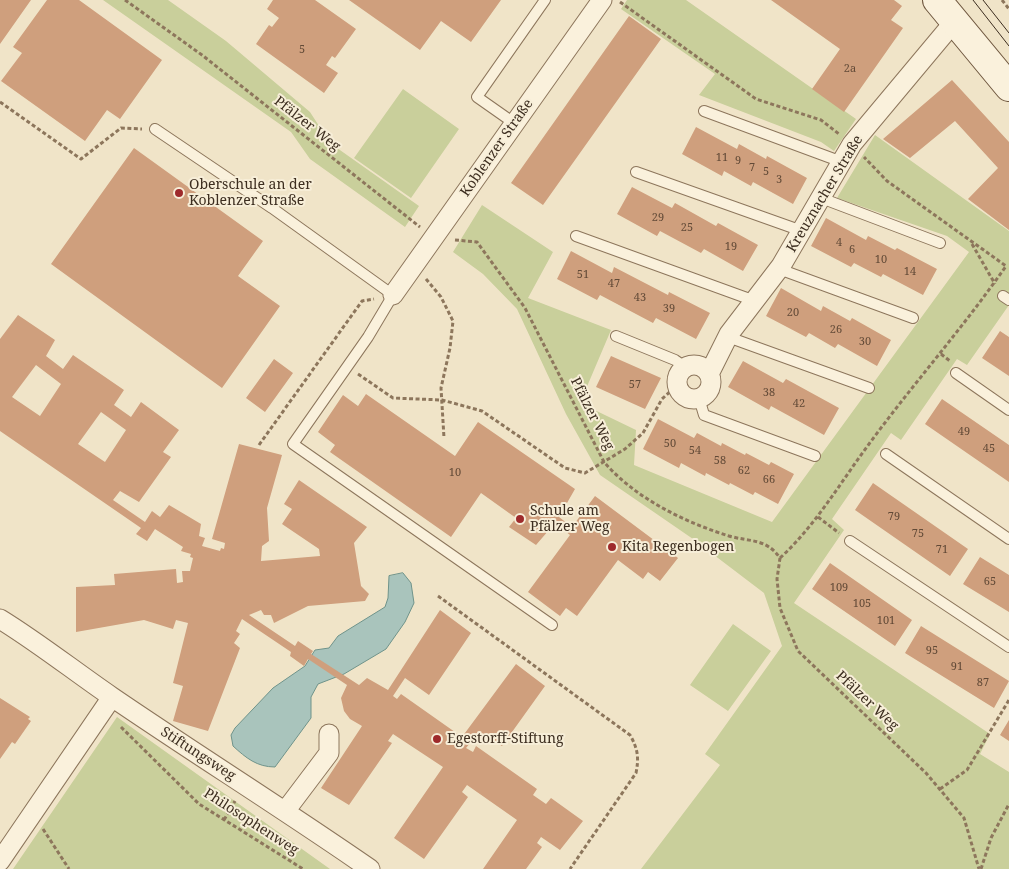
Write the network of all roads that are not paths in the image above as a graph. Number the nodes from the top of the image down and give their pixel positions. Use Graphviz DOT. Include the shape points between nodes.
graph roads {
  1 [pos="546,0"];
  2 [pos="602,0"];
  3 [pos="937,0"];
  4 [pos="954,22"];
  5 [pos="1009,87"];
  6 [pos="704,111"];
  7 [pos="514,123"];
  8 [pos="155,129"];
  9 [pos="842,162"];
  10 [pos="636,172"];
  11 [pos="821,198"];
  12 [pos="802,231"];
  13 [pos="576,236"];
  14 [pos="940,244"];
  15 [pos="779,269"];
  16 [pos="393,295"];
  17 [pos="755,301"];
  18 [pos="913,318"];
  19 [pos="616,336"];
  20 [pos="728,337"];
  21 [pos="685,367"];
  22 [pos="956,373"];
  23 [pos="709,374"];
  24 [pos="869,388"];
  25 [pos="699,398"];
  26 [pos="1009,410"];
  27 [pos="886,454"];
  28 [pos="815,456"];
  29 [pos="1009,539"];
  30 [pos="850,541"];
  31 [pos="0,619"];
  32 [pos="552,625"];
  33 [pos="1009,647"];
  34 [pos="107,703"];
  35 [pos="329,734"];
  36 [pos="286,810"];
  37 [pos="0,861"];
  38 [pos="370,869"];
  1 -- 7 [label="lane" via="477,97"];
  2 -- 7 [label="street, Koblenzer Straße"];
  3 -- 4 [label="street"];
  4 -- 5 [label="street"];
  4 -- 9 [label="street, Kreuznacher Straße" via="852,144"];
  6 -- 9 [label="lane"];
  7 -- 16 [label="street, Koblenzer Straße"];
  8 -- 16 [label="lane"];
  9 -- 11 [label="street, Kreuznacher Straße"];
  10 -- 12 [label="lane"];
  11 -- 12 [label="street, Kreuznacher Straße"];
  11 -- 14 [label="lane"];
  12 -- 15 [label="street, Kreuznacher Straße"];
  13 -- 17 [label="lane"];
  15 -- 17 [label="street, Kreuznacher Straße"];
  15 -- 18 [label="lane"];
  16 -- 32 [label="lane" via="293,444"];
  17 -- 20 [label="street, Kreuznacher Straße"];
  19 -- 21 [label="lane"];
  20 -- 23 [label="street, Kreuznacher Straße"];
  20 -- 24 [label="lane"];
  21 -- 23 [label="street" via="694,364"];
  21 -- 25 [label="street" via="678,375 677,385 689,398"];
  22 -- 26 [label="lane"];
  23 -- 25 [label="street, Kreuznacher Straße" via="711,384 707,393"];
  25 -- 28 [label="lane" via="704,414"];
  27 -- 29 [label="lane"];
  30 -- 33 [label="lane"];
  31 -- 34 [label="street, Stiftungsweg" via="34,640"];
  34 -- 36 [label="street, Stiftungsweg"];
  34 -- 37 [label="street"];
  35 -- 36 [label="street" via="329,753"];
  36 -- 38 [label="street, Stiftungsweg"];
}
